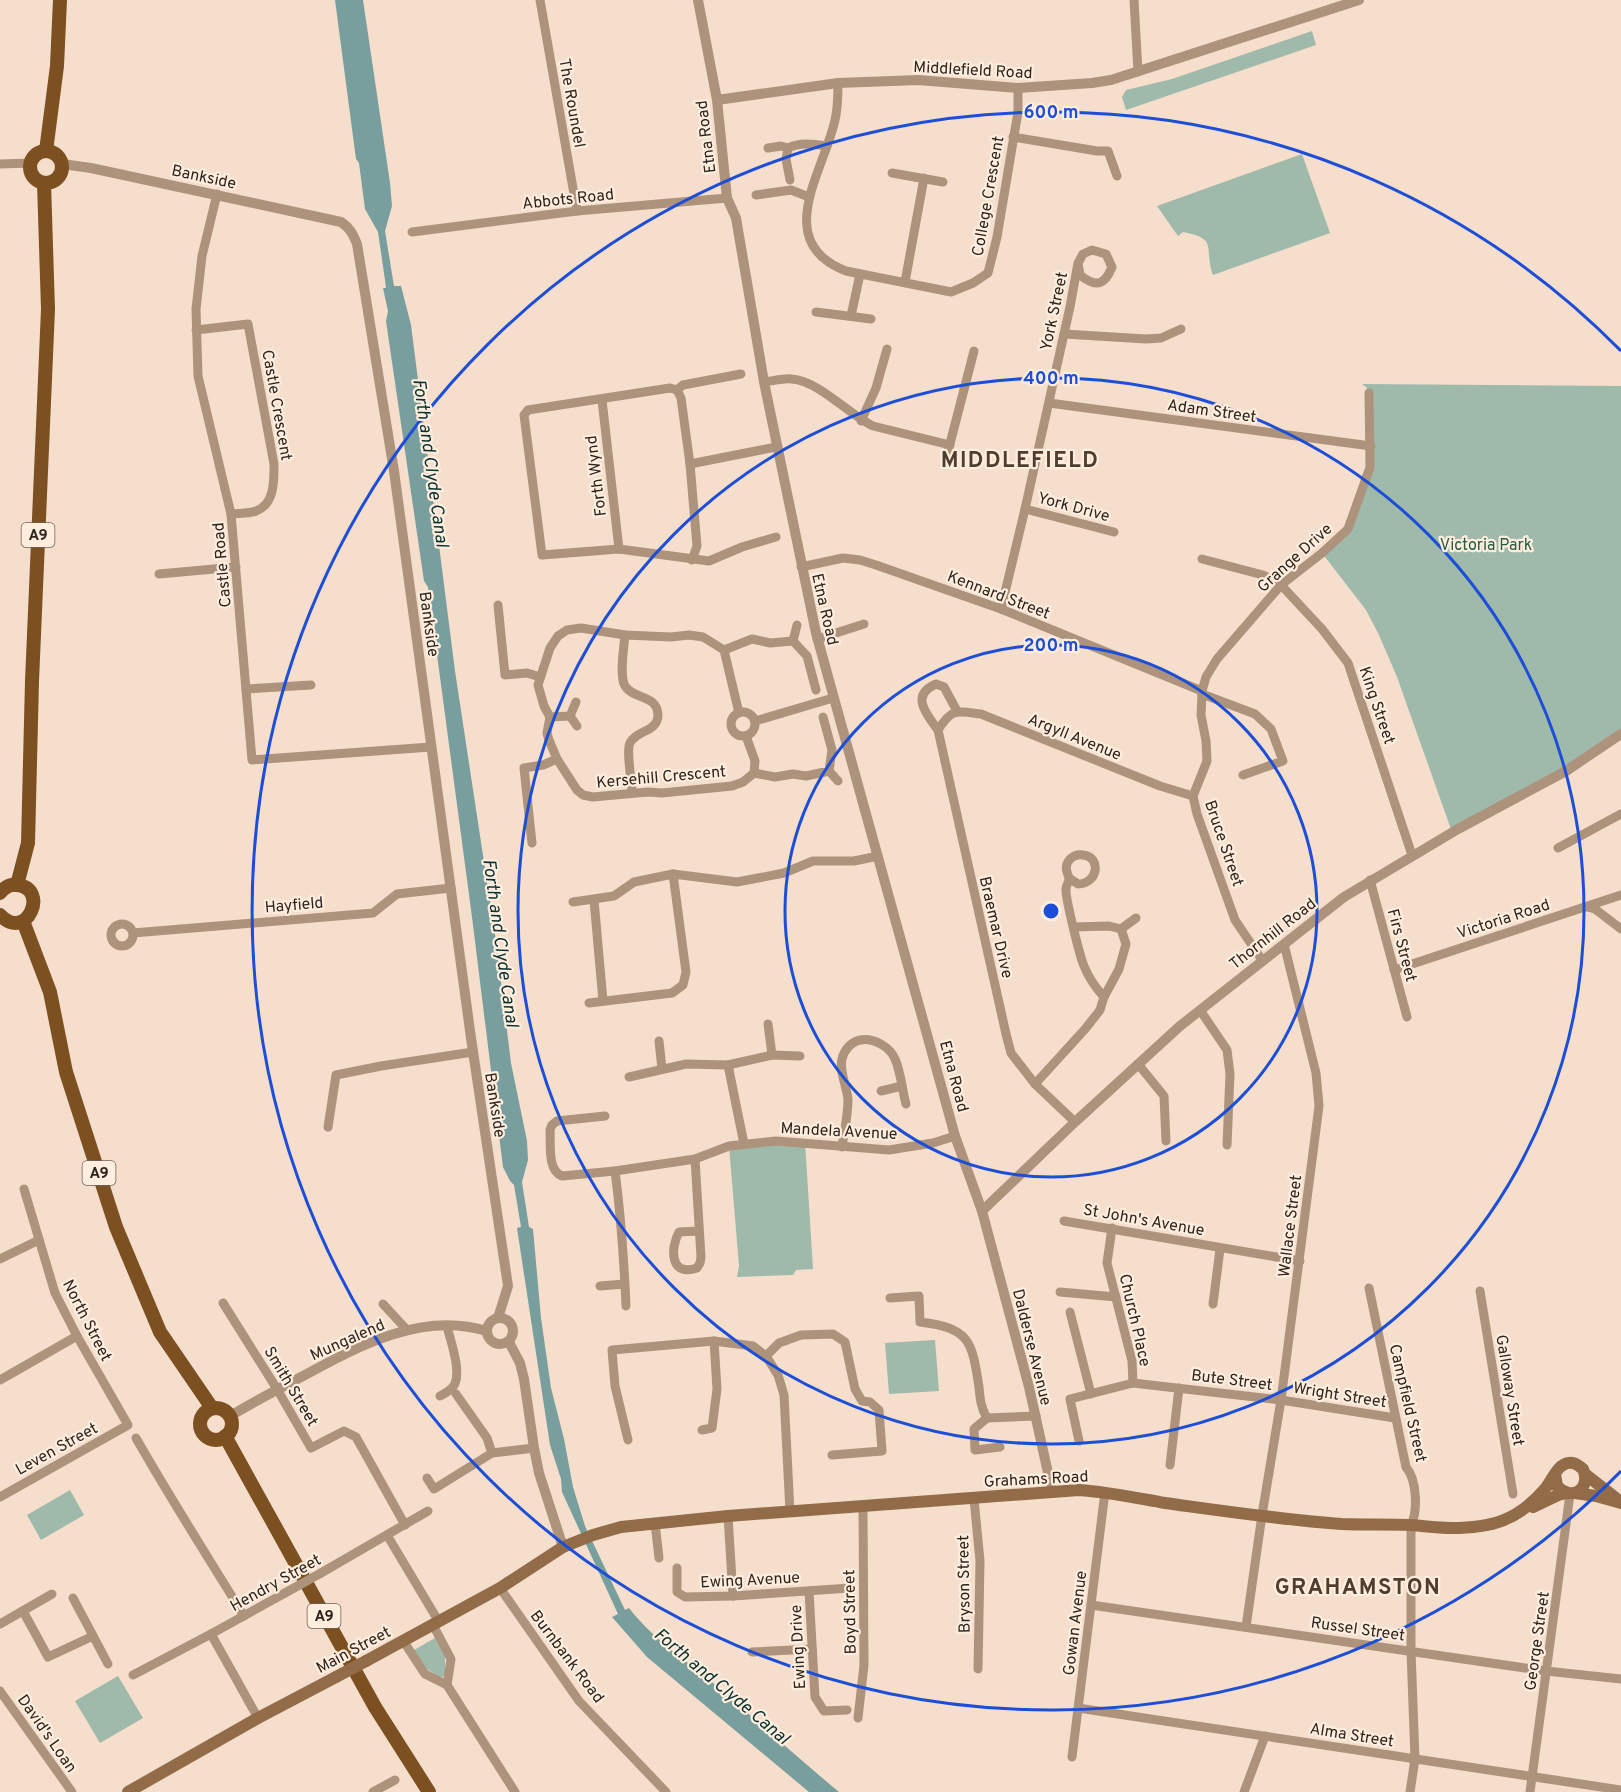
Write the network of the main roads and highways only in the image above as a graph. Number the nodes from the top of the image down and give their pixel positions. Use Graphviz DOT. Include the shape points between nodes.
graph roads {
  1 [pos="60,0"];
  2 [pos="46,151"];
  3 [pos="44,183"];
  4 [pos="17,885"];
  5 [pos="0,893"];
  6 [pos="0,915"];
  7 [pos="23,921"];
  8 [pos="212,1408"];
  9 [pos="225,1436"];
  10 [pos="1555,1474"];
  11 [pos="1585,1474"];
  12 [pos="1571,1493"];
  13 [pos="1621,1502"];
  14 [pos="1515,1515"];
  15 [pos="587,1538"];
  16 [pos="128,1792"];
  17 [pos="429,1792"];
  1 -- 2 [label="main road" via="57,66"];
  2 -- 3 [label="main road" via="37,154 31,163 31,174"];
  2 -- 3 [label="main road" via="56,155 62,164 60,176"];
  3 -- 4 [label="main road, A9" via="48,309 28,843"];
  4 -- 5 [label="main road"];
  4 -- 7 [label="main road" via="33,897 33,911"];
  6 -- 7 [label="main road" via="7,921"];
  7 -- 8 [label="main road, A9" via="50,992 66,1072 116,1227 160,1332"];
  8 -- 9 [label="main road" via="222,1409 230,1416 231,1427"];
  8 -- 9 [label="main road" via="201,1420 202,1430 209,1438"];
  9 -- 17 [label="main road, A9" via="375,1707"];
  10 -- 11 [label="main road" via="1570,1463 1578,1465"];
  10 -- 12 [label="main road" via="1561,1491"];
  10 -- 14 [label="main road, Grahams Road" via="1539,1496"];
  11 -- 12 [label="main road" via="1585,1484"];
  11 -- 13 [label="main road"];
  12 -- 13 [label="main road"];
  12 -- 14 [label="main road, Grahams Road"];
  14 -- 15 [label="main road, Grahams Road" via="1478,1527 1343,1524 1105,1492 1052,1491 655,1523 621,1527"];
  15 -- 16 [label="main road, Main Street, bridge" via="563,1547 500,1588"];
}
